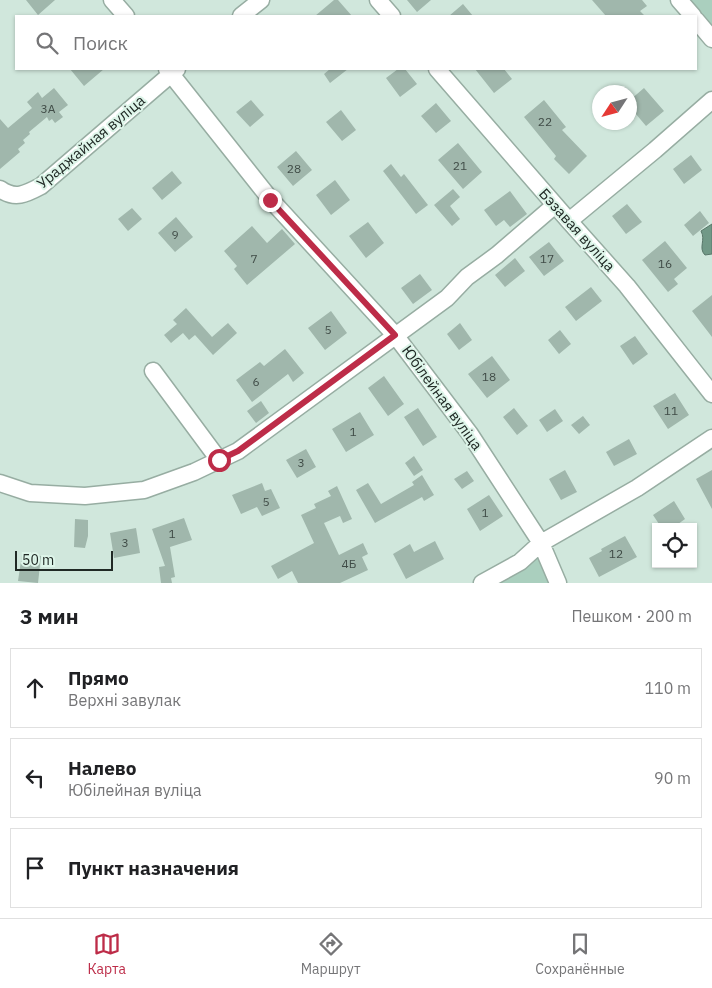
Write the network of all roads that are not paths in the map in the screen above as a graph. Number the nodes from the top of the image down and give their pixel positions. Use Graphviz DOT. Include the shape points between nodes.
graph roads {
  1 [pos="112,0"];
  2 [pos="261,0"];
  3 [pos="378,0"];
  4 [pos="679,0"];
  5 [pos="125,15"];
  6 [pos="242,15"];
  7 [pos="391,15"];
  8 [pos="692,15"];
  9 [pos="697,21"];
  10 [pos="712,38"];
  11 [pos="172,70"];
  12 [pos="438,70"];
  13 [pos="712,100"];
  14 [pos="2,190"];
  15 [pos="555,205"];
  16 [pos="569,221"];
  17 [pos="395,335"];
  18 [pos="153,371"];
  19 [pos="712,394"];
  20 [pos="712,438"];
  21 [pos="219,460"];
  22 [pos="0,483"];
  23 [pos="541,544"];
  24 [pos="482,583"];
  25 [pos="558,583"];
  1 -- 5 [label="street"];
  2 -- 6 [label="street"];
  3 -- 7 [label="street"];
  4 -- 8 [label="street"];
  9 -- 10 [label="street"];
  11 -- 14 [label="street, Ураджайная вуліца" via="41,186 26,194 15,195"];
  11 -- 17 [label="street, Юбілейная вуліца" via="270,200"];
  12 -- 15 [label="street, Бэзавая вуліца"];
  13 -- 16 [label="street"];
  15 -- 16 [label="street, Бэзавая вуліца"];
  15 -- 17 [label="street" via="467,277 447,298"];
  16 -- 19 [label="street, Бэзавая вуліца" via="627,286"];
  17 -- 21 [label="street" via="238,451"];
  17 -- 23 [label="street, Юбілейная вуліца" via="470,434"];
  18 -- 21 [label="street"];
  20 -- 23 [label="street" via="637,488"];
  21 -- 22 [label="street" via="144,490 85,496 30,493"];
  23 -- 24 [label="street" via="520,562"];
  23 -- 25 [label="street, Юбілейная вуліца"];
}
